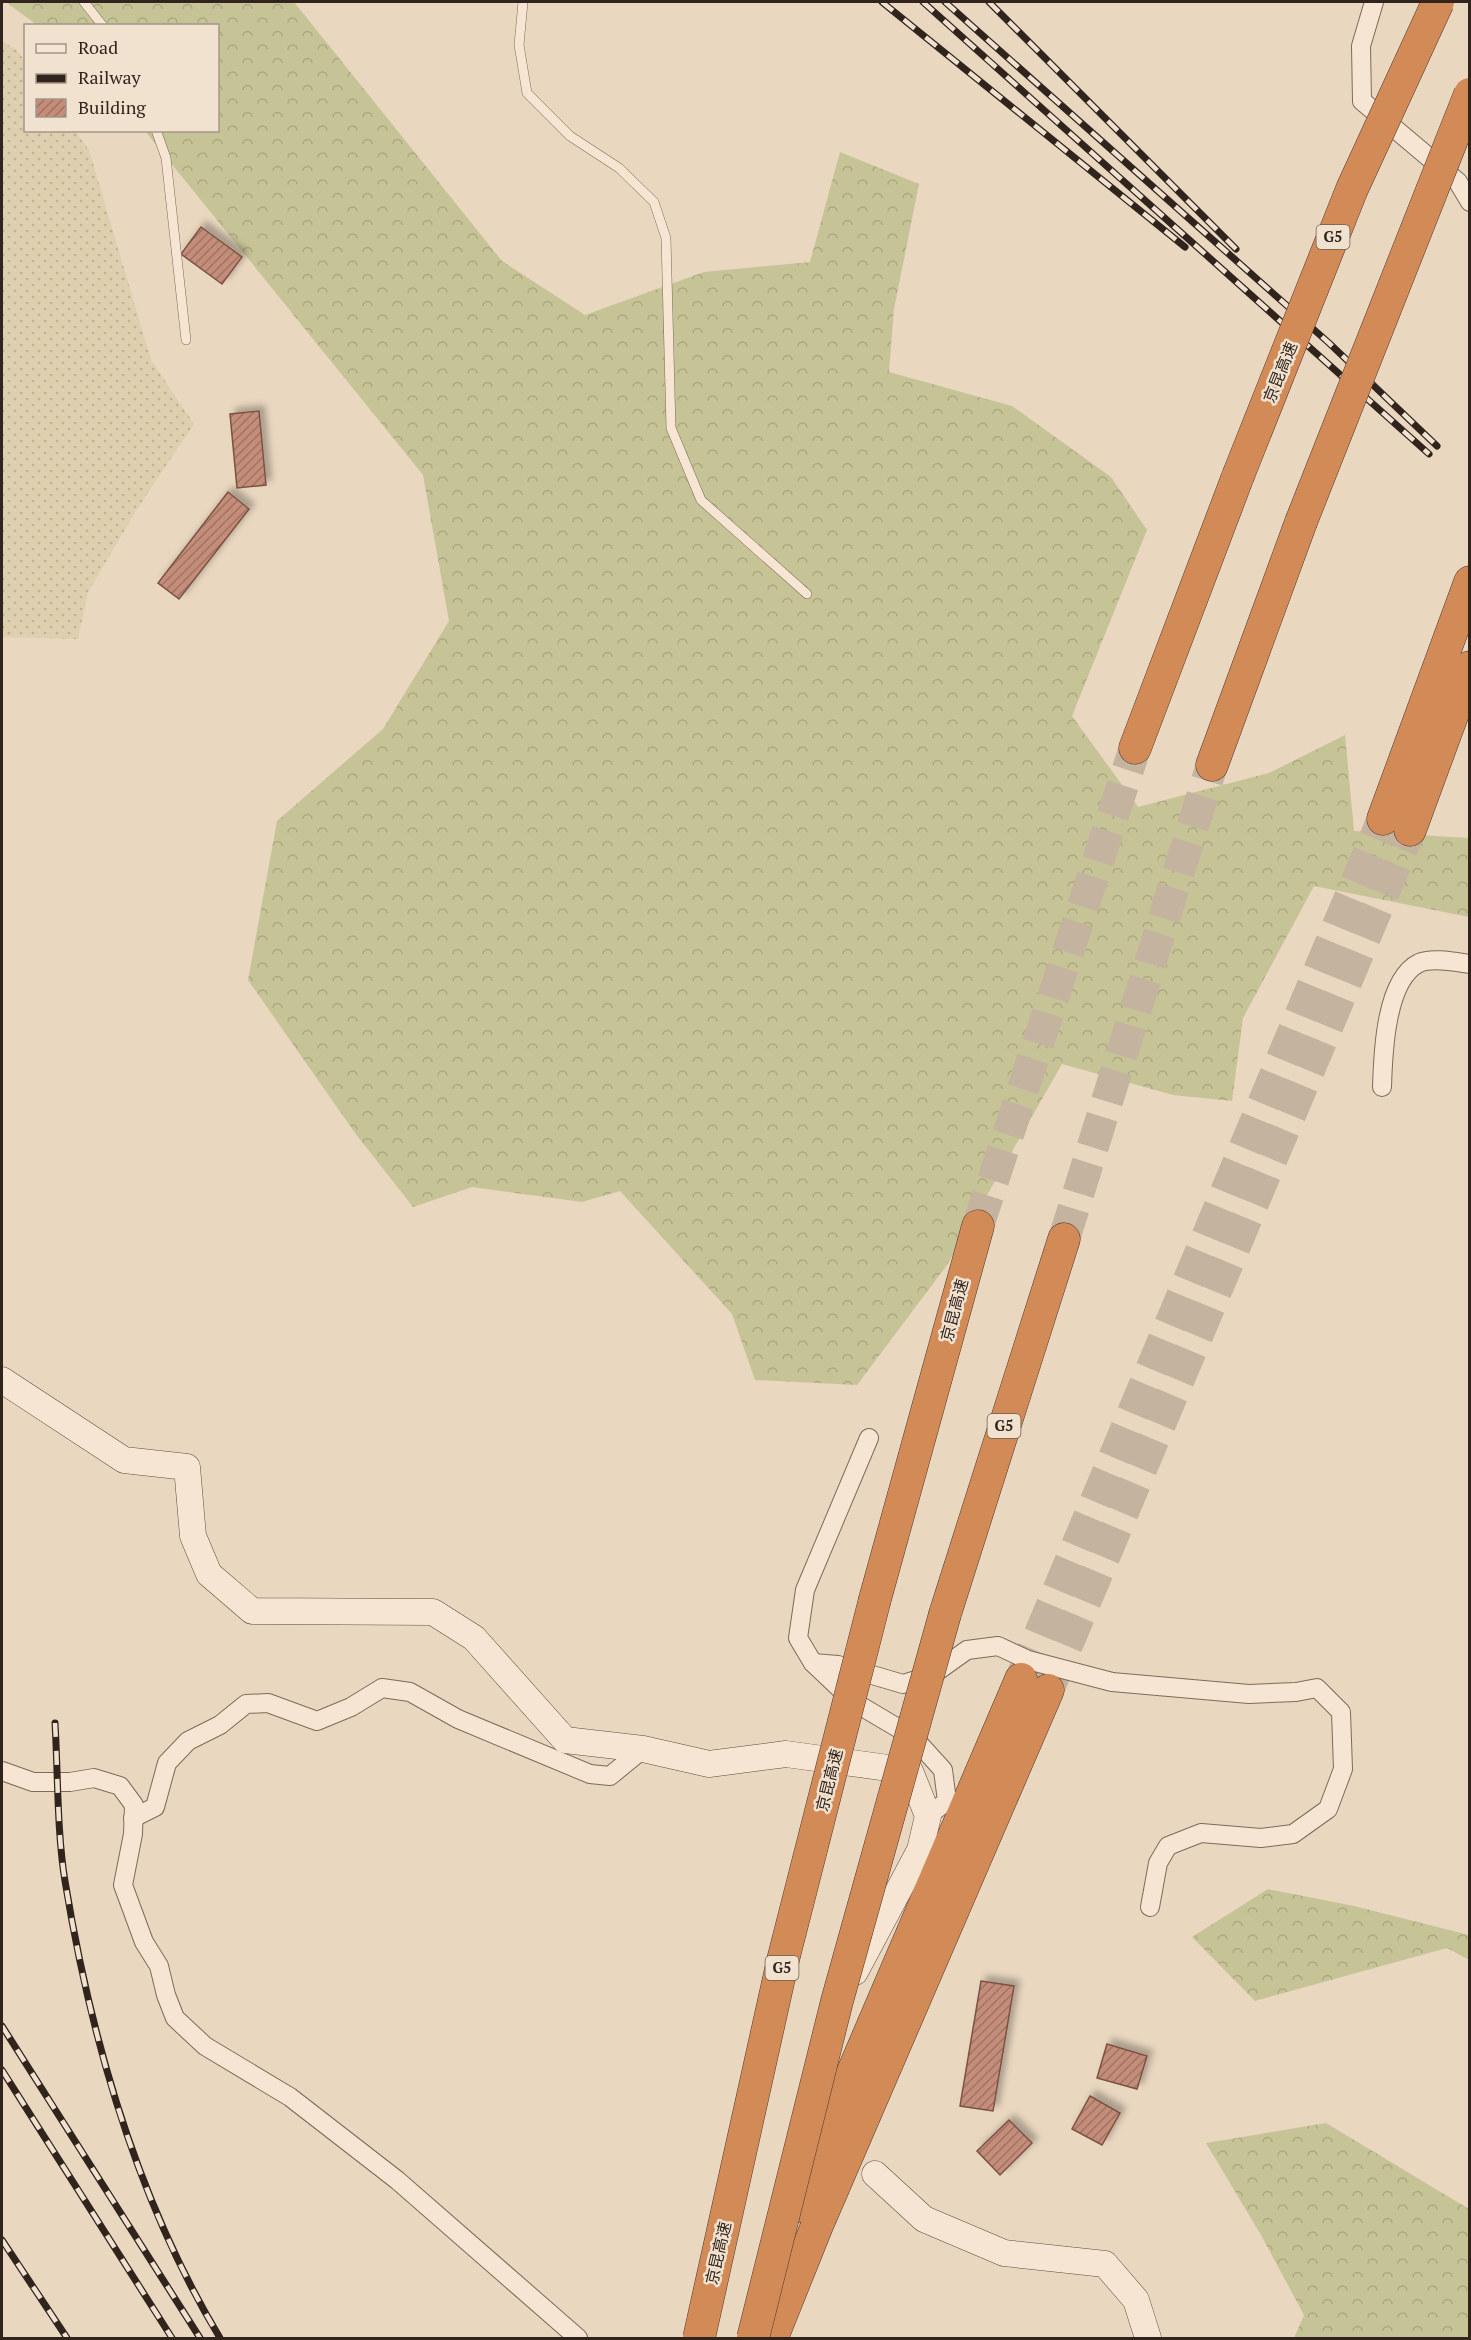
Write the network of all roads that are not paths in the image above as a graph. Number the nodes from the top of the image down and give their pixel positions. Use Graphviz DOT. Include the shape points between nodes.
graph roads {
  1 [pos="84,2"];
  2 [pos="523,2"];
  3 [pos="1374,2"];
  4 [pos="1438,2"];
  5 [pos="101,24"];
  6 [pos="1470,94"];
  7 [pos="157,132"];
  8 [pos="1470,202"];
  9 [pos="186,340"];
  10 [pos="1470,582"];
  11 [pos="807,594"];
  12 [pos="1470,667"];
  13 [pos="1135,748"];
  14 [pos="1212,765"];
  15 [pos="1470,964"];
  16 [pos="1382,1087"];
  17 [pos="978,1226"];
  18 [pos="1064,1239"];
  19 [pos="2,1380"];
  20 [pos="868,1438"];
  21 [pos="813,1664"];
  22 [pos="643,1749"];
  23 [pos="2,1771"];
  24 [pos="928,1816"];
  25 [pos="133,1818"];
  26 [pos="1150,1907"];
  27 [pos="814,2126"];
  28 [pos="875,2174"];
  29 [pos="578,2338"];
  30 [pos="699,2338"];
  31 [pos="744,2338"];
  32 [pos="753,2338"];
  33 [pos="772,2338"];
  34 [pos="1148,2338"];
  1 -- 5 [label="lane"];
  2 -- 11 [label="lane" via="519,45 527,93 570,136 619,168 654,202 666,238 671,428 701,500"];
  3 -- 8 [label="street" via="1361,46 1362,101 1458,182"];
  4 -- 13 [label="highway, 京昆高速 / G5, bridge" via="1352,189"];
  6 -- 14 [label="highway, bridge" via="1301,522"];
  7 -- 9 [label="lane" via="166,158"];
  10 -- 12 [label="highway" via="1397,824"];
  15 -- 16 [label="street" via="1420,962 1409,971 1394,995"];
  17 -- 30 [label="highway, 京昆高速 / G5, bridge" via="874,1599 783,1960"];
  18 -- 32 [label="highway, G5, bridge" via="945,1614 837,2001"];
  19 -- 22 [label="street" via="124,1460 186,1467 193,1536 209,1574 252,1611 433,1612 474,1638 565,1740"];
  20 -- 21 [label="street" via="805,1590 798,1638"];
  21 -- 24 [label="street" via="854,1702 913,1737 943,1770 947,1801"];
  21 -- 26 [label="street" via="838,1665 903,1684 932,1675 967,1650 998,1646 1028,1660 1112,1682 1249,1694 1317,1688 1341,1712 1343,1769 1328,1809 1293,1834 1260,1838 1201,1833 1168,1846 1158,1863"];
  22 -- 24 [label="street" via="710,1764 786,1754 910,1771"];
  22 -- 25 [label="street" via="610,1776 591,1774 458,1719 410,1692 382,1688 351,1707 317,1720 268,1703 246,1704 220,1725 188,1741 167,1763 155,1807"];
  23 -- 25 [label="street" via="33,1782 94,1778 120,1786 134,1805"];
  24 -- 27 [label="street" via="920,1850 865,1950 813,2068 804,2116"];
  25 -- 29 [label="street" via="123,1885 144,1942 159,1966 175,2018 205,2046 290,2097 397,2180"];
  28 -- 34 [label="street" via="924,2219 1004,2253 1105,2264 1136,2300"];
  31 -- 33 [label="highway" via="797,2202 1035,1684"];
}
